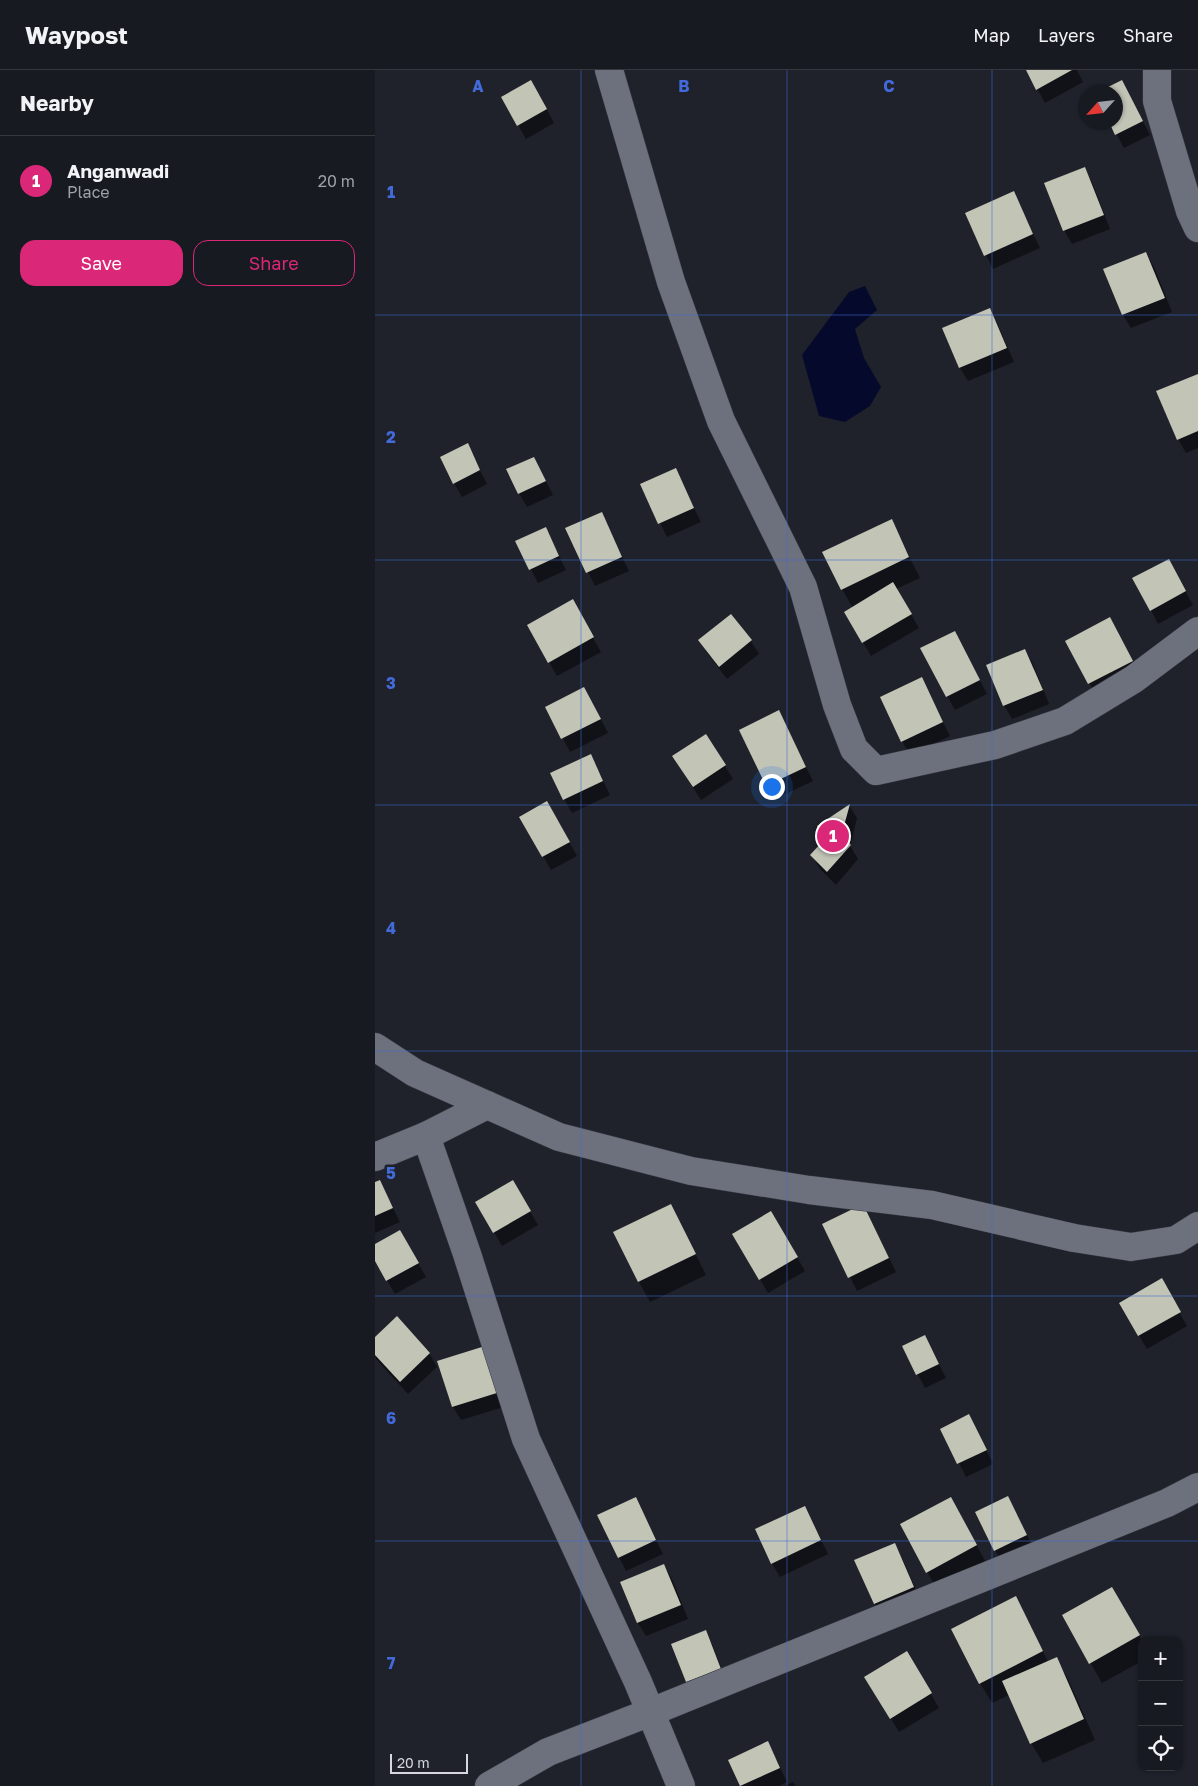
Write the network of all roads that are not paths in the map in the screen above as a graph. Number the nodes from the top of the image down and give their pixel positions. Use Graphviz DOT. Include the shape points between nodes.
graph roads {
  1 [pos="609,70"];
  2 [pos="1157,70"];
  3 [pos="1198,228"];
  4 [pos="1198,631"];
  5 [pos="375,1046"];
  6 [pos="487,1106"];
  7 [pos="426,1136"];
  8 [pos="375,1157"];
  9 [pos="1198,1226"];
  10 [pos="1198,1487"];
  11 [pos="651,1712"];
  12 [pos="489,1786"];
  13 [pos="681,1786"];
  1 -- 4 [label="street" via="671,282 721,421 803,587 837,705 854,749 876,771 995,745 1065,720 1133,679"];
  2 -- 3 [label="street" via="1157,100"];
  5 -- 6 [label="street" via="415,1073"];
  6 -- 7 [label="street"];
  6 -- 9 [label="street" via="559,1138 691,1171 931,1205 1131,1247 1176,1240"];
  7 -- 8 [label="street"];
  7 -- 11 [label="street" via="525,1439"];
  10 -- 11 [label="street"];
  11 -- 12 [label="street" via="548,1752"];
  11 -- 13 [label="street"];
}
